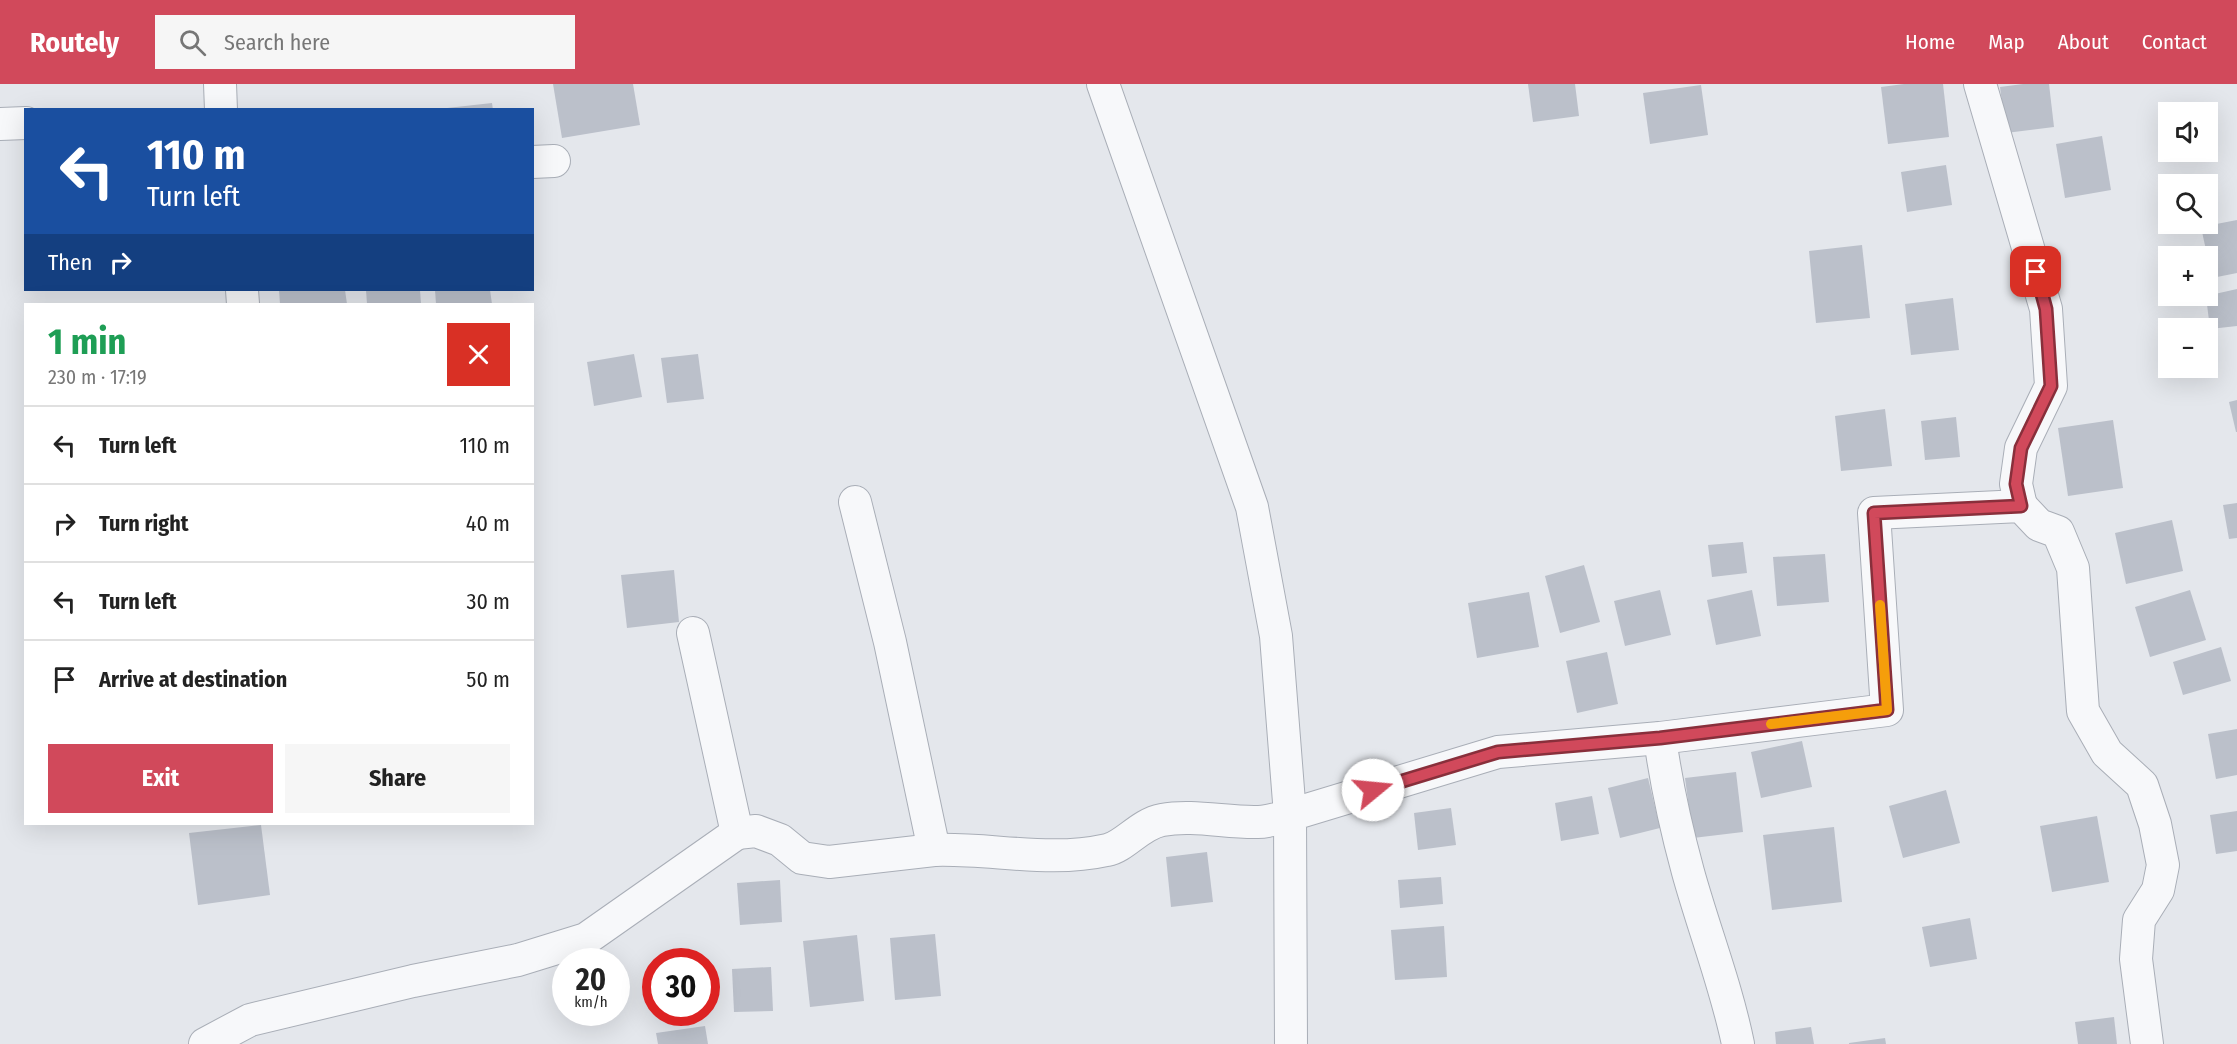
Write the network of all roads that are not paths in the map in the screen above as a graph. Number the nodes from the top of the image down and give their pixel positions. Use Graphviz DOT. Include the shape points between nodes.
graph roads {
  1 [pos="220,84"];
  2 [pos="1103,84"];
  3 [pos="1980,84"];
  4 [pos="221,108"];
  5 [pos="24,123"];
  6 [pos="0,124"];
  7 [pos="855,502"];
  8 [pos="2021,506"];
  9 [pos="693,633"];
  10 [pos="1660,738"];
  11 [pos="1290,815"];
  12 [pos="736,833"];
  13 [pos="934,849"];
  14 [pos="205,1044"];
  15 [pos="1291,1044"];
  16 [pos="1738,1044"];
  17 [pos="2147,1044"];
  1 -- 4 [label="street"];
  2 -- 11 [label="street" via="1252,507 1276,636"];
  3 -- 8 [label="street" via="2046,309 2051,386 2021,448 2016,484"];
  5 -- 6 [label="street"];
  7 -- 13 [label="street" via="890,642"];
  8 -- 10 [label="street" via="1874,513 1887,710"];
  8 -- 17 [label="street" via="2039,525 2058,532 2073,568 2083,711 2107,753 2142,784 2155,824 2163,865 2158,890 2139,920 2136,959"];
  9 -- 12 [label="street"];
  10 -- 11 [label="street" via="1498,752"];
  10 -- 16 [label="street" via="1689,875"];
  11 -- 13 [label="street" via="1261,822 1162,820 1138,829 1110,850 1063,856 1012,855 972,848"];
  11 -- 15 [label="street"];
  12 -- 13 [label="street" via="756,831 780,840 802,858 829,862"];
  12 -- 14 [label="street" via="586,939 518,960 250,1020"];
}
